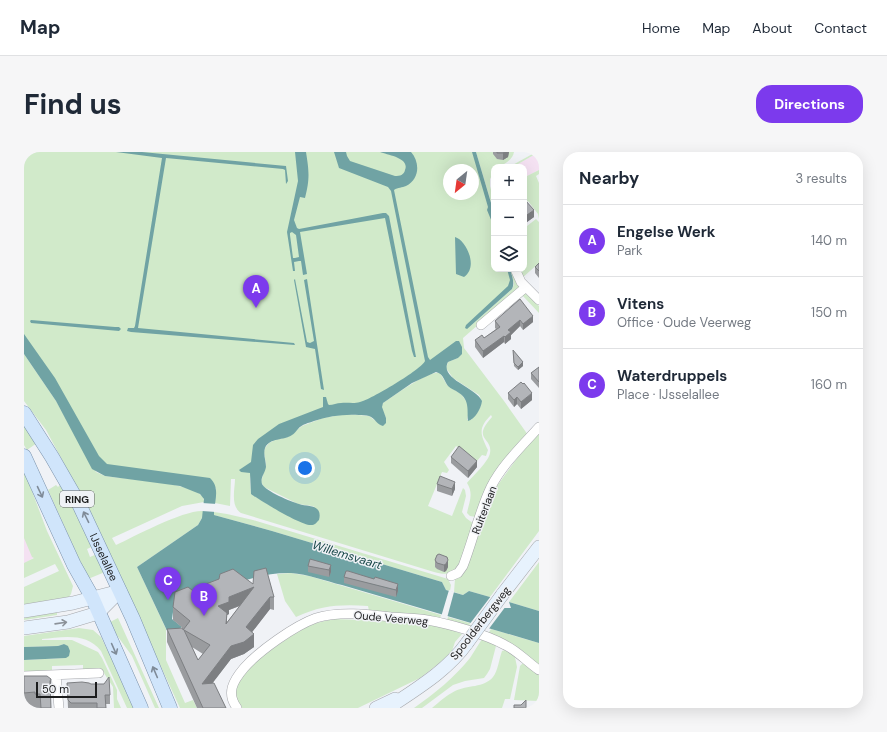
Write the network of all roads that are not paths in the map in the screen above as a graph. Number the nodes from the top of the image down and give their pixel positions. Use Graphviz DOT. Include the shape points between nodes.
graph roads {
  1 [pos="516,272"];
  2 [pos="526,286"];
  3 [pos="539,300"];
  4 [pos="481,325"];
  5 [pos="24,413"];
  6 [pos="539,427"];
  7 [pos="24,456"];
  8 [pos="539,548"];
  9 [pos="451,576"];
  10 [pos="120,591"];
  11 [pos="92,597"];
  12 [pos="24,611"];
  13 [pos="98,613"];
  14 [pos="24,628"];
  15 [pos="539,670"];
  16 [pos="99,673"];
  17 [pos="56,675"];
  18 [pos="24,676"];
  19 [pos="413,691"];
  20 [pos="59,708"];
  21 [pos="141,708"];
  22 [pos="170,708"];
  23 [pos="237,708"];
  24 [pos="376,708"];
  25 [pos="388,708"];
  1 -- 2 [label="street"];
  2 -- 3 [label="street"];
  2 -- 4 [label="street"];
  10 -- 5 [label="main road, IJsselallee / RING, one-way" via="80,504"];
  6 -- 9 [label="street, Ruiterlaan" via="495,481 484,504 463,566 458,573"];
  7 -- 11 [label="main road, RING, one-way" via="74,565"];
  8 -- 19 [label="main road, Spoolderbergweg, bridge" via="451,662"];
  10 -- 11 [label="main road"];
  10 -- 13 [label="main road"];
  22 -- 10 [label="main road, IJsselallee / RING, one-way"];
  11 -- 12 [label="main road"];
  11 -- 13 [label="main road, RING"];
  14 -- 13 [label="main road, one-way" via="68,622"];
  13 -- 21 [label="main road, RING, one-way"];
  15 -- 23 [label="street, Oude Veerweg" via="507,645 442,623 372,614 338,614 317,618 298,627 247,665 231,688"];
  16 -- 17 [label="street"];
  17 -- 18 [label="street"];
  17 -- 20 [label="street"];
  19 -- 24 [label="main road, Spoolderbergweg"];
  19 -- 25 [label="main road, Spoolderbergweg"];
}
